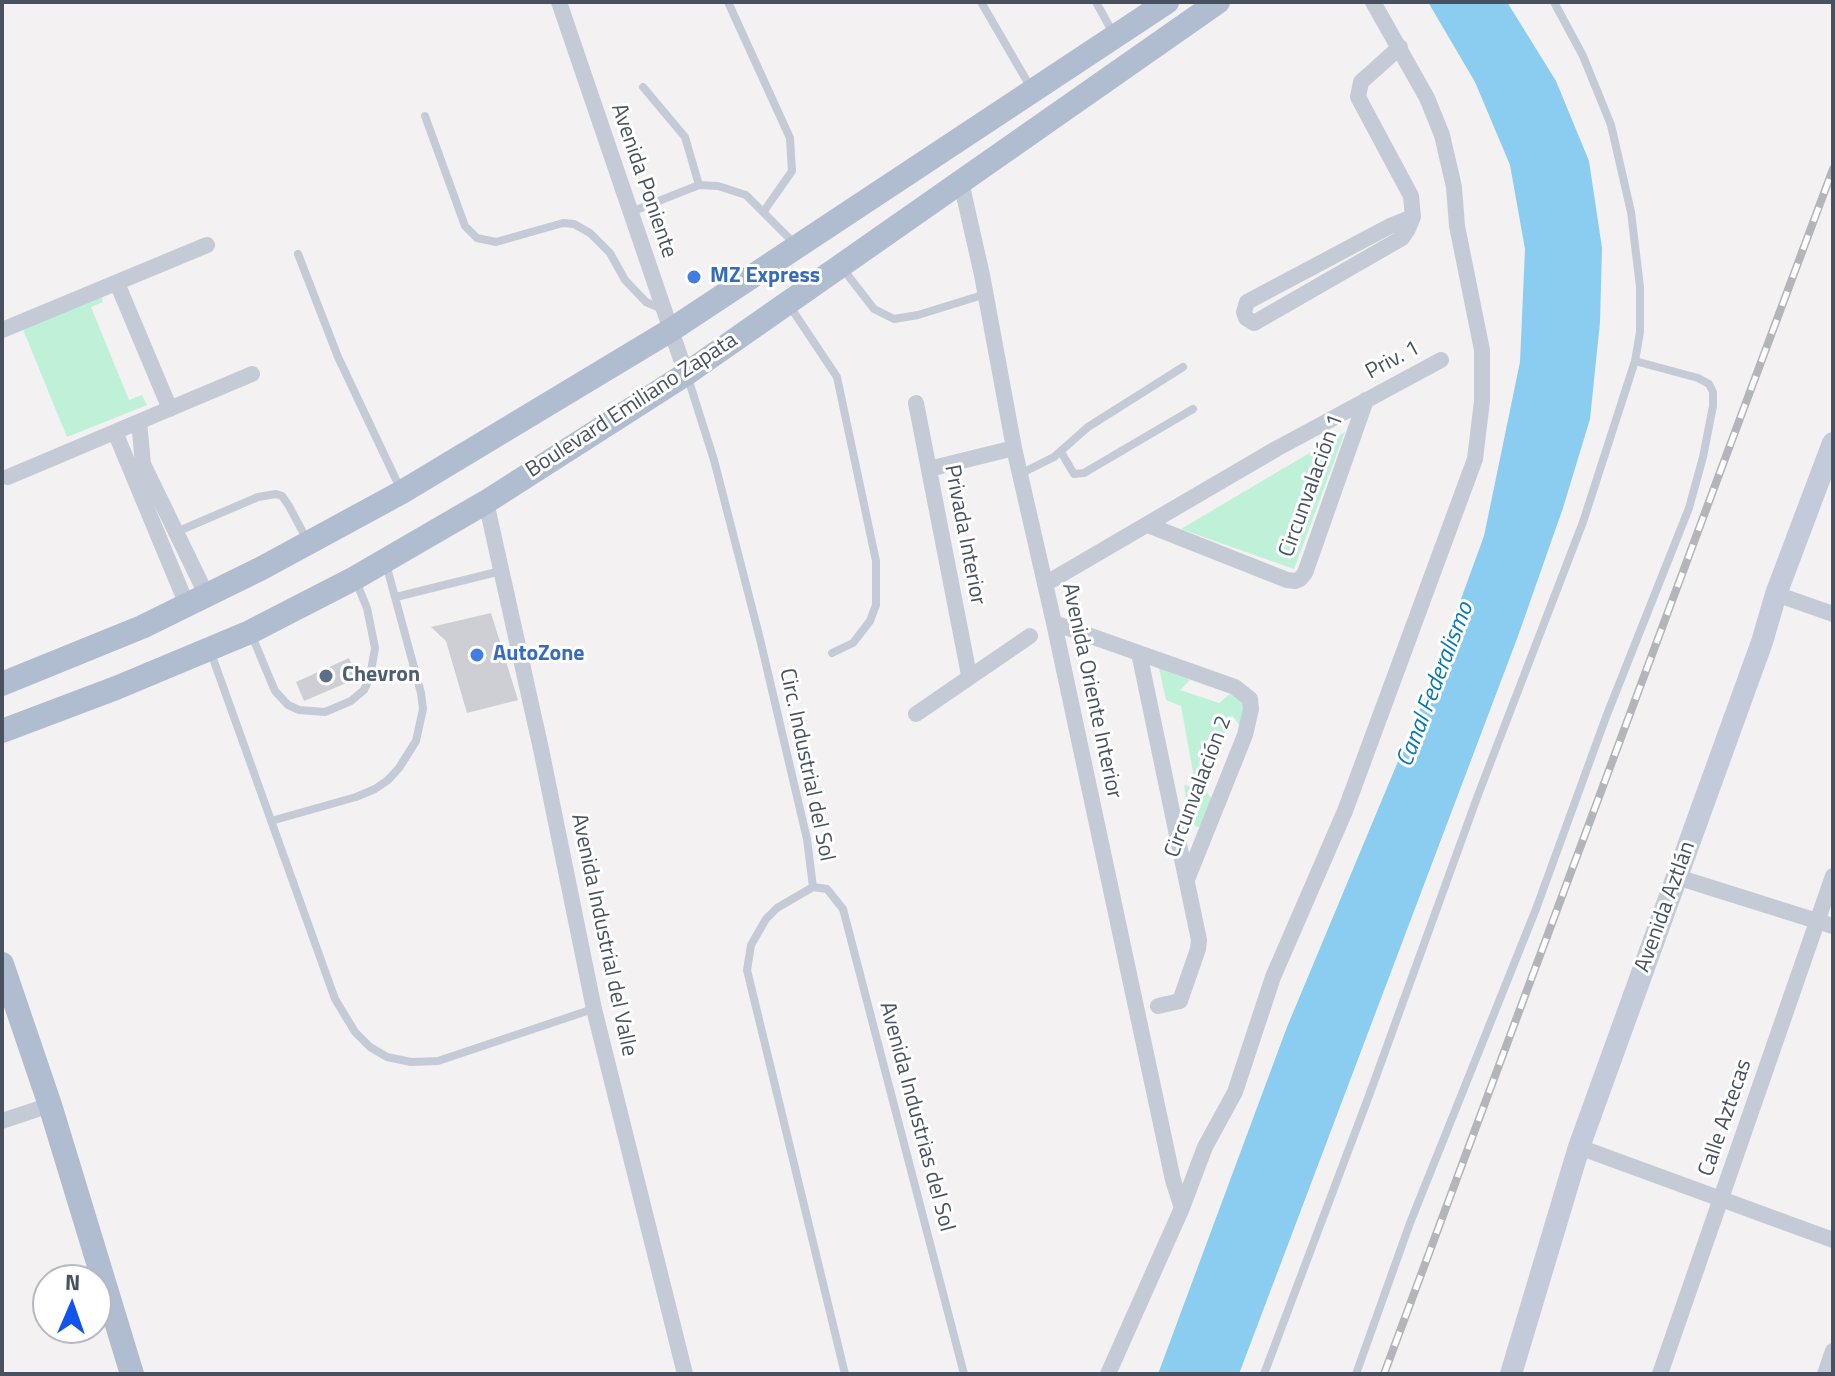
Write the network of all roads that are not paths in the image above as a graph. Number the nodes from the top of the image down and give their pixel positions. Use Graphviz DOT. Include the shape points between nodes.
graph roads {
  1 [pos="559,2"];
  2 [pos="728,2"];
  3 [pos="981,2"];
  4 [pos="1096,2"];
  5 [pos="1167,2"];
  6 [pos="1218,2"];
  7 [pos="1373,2"];
  8 [pos="1554,2"];
  9 [pos="1116,37"];
  10 [pos="1400,47"];
  11 [pos="643,87"];
  12 [pos="1032,90"];
  13 [pos="425,116"];
  14 [pos="961,182"];
  15 [pos="699,185"];
  16 [pos="764,211"];
  17 [pos="631,212"];
  18 [pos="1413,217"];
  19 [pos="207,245"];
  20 [pos="797,247"];
  21 [pos="298,254"];
  22 [pos="1320,264"];
  23 [pos="840,265"];
  24 [pos="1332,281"];
  25 [pos="117,283"];
  26 [pos="986,294"];
  27 [pos="787,302"];
  28 [pos="668,320"];
  29 [pos="2,330"];
  30 [pos="1441,360"];
  31 [pos="1635,361"];
  32 [pos="1183,367"];
  33 [pos="252,374"];
  34 [pos="686,374"];
  35 [pos="1366,400"];
  36 [pos="916,403"];
  37 [pos="170,409"];
  38 [pos="1193,409"];
  39 [pos="139,422"];
  40 [pos="115,432"];
  41 [pos="1833,443"];
  42 [pos="1014,448"];
  43 [pos="1061,452"];
  44 [pos="929,469"];
  45 [pos="1020,474"];
  46 [pos="8,477"];
  47 [pos="402,492"];
  48 [pos="486,502"];
  49 [pos="1148,525"];
  50 [pos="176,532"];
  51 [pos="159,539"];
  52 [pos="309,544"];
  53 [pos="386,562"];
  54 [pos="501,571"];
  55 [pos="355,578"];
  56 [pos="1045,584"];
  57 [pos="1776,594"];
  58 [pos="396,597"];
  59 [pos="197,600"];
  60 [pos="1833,614"];
  61 [pos="1054,623"];
  62 [pos="250,632"];
  63 [pos="1030,636"];
  64 [pos="209,649"];
  65 [pos="832,653"];
  66 [pos="1139,653"];
  67 [pos="969,675"];
  68 [pos="2,684"];
  69 [pos="916,714"];
  70 [pos="2,731"];
  71 [pos="271,821"];
  72 [pos="1833,876"];
  73 [pos="1188,877"];
  74 [pos="1677,877"];
  75 [pos="813,887"];
  76 [pos="1825,924"];
  77 [pos="2,964"];
  78 [pos="1158,1006"];
  79 [pos="594,1009"];
  80 [pos="50,1105"];
  81 [pos="2,1121"];
  82 [pos="1579,1147"];
  83 [pos="1721,1199"];
  84 [pos="1182,1208"];
  85 [pos="1833,1240"];
  86 [pos="1833,1351"];
  87 [pos="132,1374"];
  88 [pos="685,1374"];
  89 [pos="845,1374"];
  90 [pos="964,1374"];
  91 [pos="1108,1374"];
  92 [pos="1264,1374"];
  93 [pos="1356,1374"];
  94 [pos="1511,1374"];
  95 [pos="1660,1374"];
  96 [pos="1825,1374"];
  1 -- 17 [label="street, Avenida Poniente"];
  2 -- 16 [label="lane" via="790,138 792,171"];
  3 -- 12 [label="lane"];
  4 -- 9 [label="lane"];
  5 -- 9 [label="main road, Boulevard Emiliano Zapata"];
  6 -- 14 [label="main road, Boulevard Emiliano Zapata"];
  7 -- 10 [label="street"];
  8 -- 31 [label="lane" via="1611,125 1640,287"];
  9 -- 12 [label="main road, Boulevard Emiliano Zapata"];
  10 -- 18 [label="street" via="1361,82 1358,97 1405,182"];
  10 -- 84 [label="street" via="1442,135 1454,187 1482,350 1475,459 1345,811 1273,977 1235,1092 1205,1147"];
  11 -- 15 [label="lane" via="685,137"];
  12 -- 20 [label="main road, Boulevard Emiliano Zapata"];
  13 -- 28 [label="lane" via="465,226 477,238 496,242 574,224 610,253 625,280"];
  14 -- 23 [label="main road, Boulevard Emiliano Zapata"];
  14 -- 26 [label="street, Avenida Oriente Interior"];
  15 -- 16 [label="lane" via="746,195"];
  15 -- 17 [label="lane"];
  16 -- 20 [label="lane"];
  17 -- 28 [label="street, Avenida Poniente"];
  18 -- 22 [label="street"];
  18 -- 24 [label="street" via="1402,238"];
  19 -- 25 [label="street"];
  20 -- 28 [label="main road, Boulevard Emiliano Zapata"];
  21 -- 47 [label="lane" via="338,357"];
  22 -- 24 [label="street"];
  22 -- 24 [label="street" via="1247,302 1246,318 1254,323"];
  23 -- 26 [label="lane" via="874,309 894,319"];
  23 -- 27 [label="main road, Boulevard Emiliano Zapata"];
  25 -- 29 [label="street"];
  25 -- 37 [label="street"];
  26 -- 42 [label="street, Avenida Oriente Interior"];
  27 -- 34 [label="main road, Boulevard Emiliano Zapata"];
  27 -- 65 [label="lane" via="837,377 876,561 876,605 870,621 853,643"];
  28 -- 34 [label="street, Avenida Poniente"];
  28 -- 47 [label="main road, Boulevard Emiliano Zapata"];
  30 -- 35 [label="street, Priv. 1"];
  31 -- 92 [label="lane" via="1583,522"];
  31 -- 93 [label="lane" via="1698,378 1713,392 1689,508 1404,1236"];
  32 -- 43 [label="lane" via="1088,427"];
  33 -- 37 [label="street"];
  34 -- 48 [label="main road, Boulevard Emiliano Zapata"];
  34 -- 75 [label="lane, Circ. Industrial del Sol" via="760,639 807,839"];
  35 -- 49 [label="street, Circunvalación 1"];
  35 -- 49 [label="street, Circunvalación 1" via="1300,579 1287,580"];
  36 -- 44 [label="street, Privada Interior"];
  37 -- 39 [label="street"];
  38 -- 43 [label="lane" via="1084,473 1074,474"];
  39 -- 40 [label="street"];
  39 -- 50 [label="street" via="143,464"];
  40 -- 46 [label="street"];
  40 -- 51 [label="street"];
  41 -- 57 [label="main road, Avenida Aztlán"];
  42 -- 44 [label="street"];
  42 -- 45 [label="street, Avenida Oriente Interior"];
  43 -- 45 [label="lane"];
  44 -- 67 [label="street, Privada Interior"];
  45 -- 56 [label="street, Avenida Oriente Interior"];
  47 -- 52 [label="main road, Boulevard Emiliano Zapata"];
  48 -- 53 [label="main road, Boulevard Emiliano Zapata"];
  48 -- 54 [label="street, Avenida Industrial del Valle"];
  49 -- 56 [label="street, Circunvalación 1"];
  50 -- 51 [label="lane"];
  50 -- 52 [label="lane" via="276,494 289,506"];
  50 -- 59 [label="street"];
  51 -- 59 [label="street"];
  52 -- 59 [label="main road, Boulevard Emiliano Zapata"];
  53 -- 55 [label="main road, Boulevard Emiliano Zapata"];
  53 -- 58 [label="lane"];
  54 -- 58 [label="lane"];
  54 -- 79 [label="street, Avenida Industrial del Valle"];
  55 -- 62 [label="main road, Boulevard Emiliano Zapata"];
  55 -- 62 [label="lane" via="375,648 370,677 351,701 325,712 288,705 275,691"];
  56 -- 61 [label="street, Avenida Oriente Interior"];
  57 -- 60 [label="street"];
  57 -- 74 [label="main road, Avenida Aztlán"];
  58 -- 71 [label="lane" via="423,709 409,755 375,789"];
  59 -- 68 [label="main road, Boulevard Emiliano Zapata"];
  61 -- 66 [label="street, Circunvalación 2"];
  61 -- 84 [label="street, Avenida Oriente Interior"];
  62 -- 64 [label="main road, Boulevard Emiliano Zapata"];
  63 -- 67 [label="street"];
  64 -- 70 [label="main road, Boulevard Emiliano Zapata"];
  64 -- 71 [label="lane"];
  66 -- 73 [label="street, Circunvalación 2"];
  66 -- 73 [label="street, Circunvalación 2" via="1242,690 1250,699 1245,735"];
  67 -- 69 [label="street"];
  71 -- 79 [label="lane" via="335,999 355,1032 387,1057 438,1061"];
  72 -- 76 [label="street, Calle Aztecas"];
  73 -- 78 [label="street" via="1198,949 1180,1001"];
  74 -- 76 [label="street"];
  74 -- 82 [label="main road, Avenida Aztlán"];
  75 -- 89 [label="lane, Circ. Industrial del Sol" via="766,919 751,945 747,970"];
  75 -- 90 [label="lane, Avenida Industrias del Sol" via="827,889 843,909"];
  76 -- 83 [label="street, Calle Aztecas"];
  77 -- 80 [label="main road"];
  79 -- 88 [label="street, Avenida Industrial del Valle"];
  80 -- 81 [label="street"];
  80 -- 87 [label="main road"];
  82 -- 83 [label="street"];
  82 -- 94 [label="main road, Avenida Aztlán"];
  83 -- 85 [label="street"];
  83 -- 95 [label="street, Calle Aztecas"];
  84 -- 91 [label="street"];
  86 -- 96 [label="street"];
}
